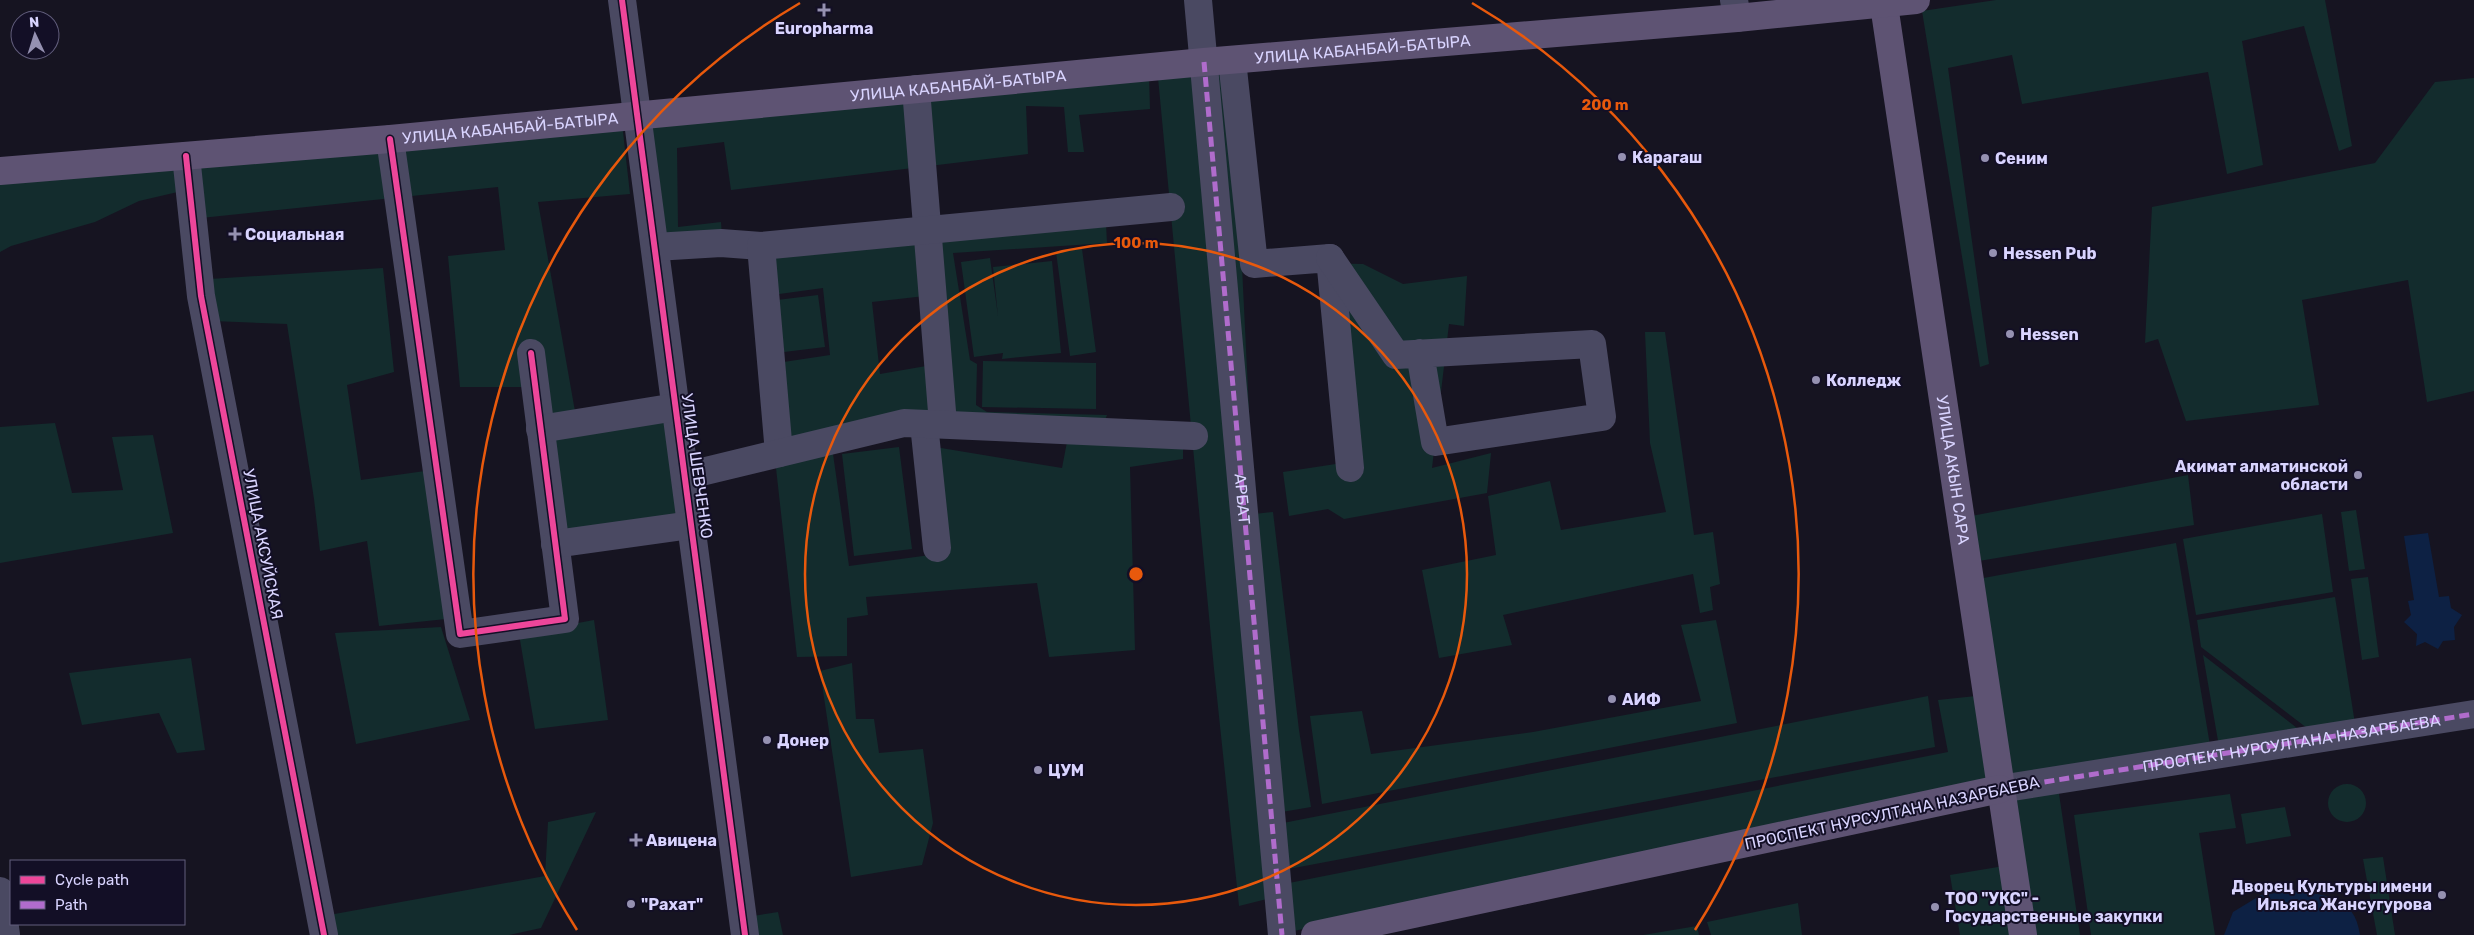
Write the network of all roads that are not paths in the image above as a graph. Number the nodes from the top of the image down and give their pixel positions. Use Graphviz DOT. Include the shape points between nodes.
graph roads {
  1 [pos="622,0"];
  2 [pos="1198,0"];
  3 [pos="1916,0"];
  4 [pos="1884,5"];
  5 [pos="1736,9"];
  6 [pos="1232,60"];
  7 [pos="1204,62"];
  8 [pos="916,89"];
  9 [pos="638,115"];
  10 [pos="390,139"];
  11 [pos="186,156"];
  12 [pos="0,171"];
  13 [pos="1171,206"];
  14 [pos="927,228"];
  15 [pos="761,246"];
  16 [pos="655,247"];
  17 [pos="1330,258"];
  18 [pos="531,353"];
  19 [pos="1420,353"];
  20 [pos="676,407"];
  21 [pos="934,424"];
  22 [pos="540,429"];
  23 [pos="1194,436"];
  24 [pos="779,453"];
  25 [pos="1350,468"];
  26 [pos="685,476"];
  27 [pos="691,525"];
  28 [pos="556,544"];
  29 [pos="936,548"];
  30 [pos="2474,714"];
  31 [pos="2000,789"];
  32 [pos="0,891"];
  33 [pos="6,935"];
  34 [pos="324,935"];
  35 [pos="745,935"];
  36 [pos="1282,935"];
  37 [pos="1314,935"];
  38 [pos="2023,935"];
  1 -- 9 [label="street, УЛИЦА ШЕВЧЕНКО"];
  2 -- 7 [label="street, АРБАТ"];
  3 -- 4 [label="main road, УЛИЦА КАБАНБАЙ-БАТЫРА"];
  4 -- 5 [label="main road, УЛИЦА КАБАНБАЙ-БАТЫРА"];
  4 -- 31 [label="main road, УЛИЦА АКЫН САРА"];
  5 -- 6 [label="main road, УЛИЦА КАБАНБАЙ-БАТЫРА"];
  6 -- 7 [label="main road, УЛИЦА КАБАНБАЙ-БАТЫРА"];
  6 -- 17 [label="street" via="1254,264"];
  7 -- 8 [label="main road, УЛИЦА КАБАНБАЙ-БАТЫРА"];
  7 -- 36 [label="street, АРБАТ"];
  8 -- 9 [label="main road, УЛИЦА КАБАНБАЙ-БАТЫРА"];
  8 -- 14 [label="street"];
  9 -- 10 [label="main road, УЛИЦА КАБАНБАЙ-БАТЫРА"];
  9 -- 16 [label="street, УЛИЦА ШЕВЧЕНКО"];
  10 -- 11 [label="main road, УЛИЦА КАБАНБАЙ-БАТЫРА"];
  10 -- 28 [label="street" via="460,634 565,619"];
  11 -- 12 [label="main road, УЛИЦА КАБАНБАЙ-БАТЫРА"];
  11 -- 34 [label="street, УЛИЦА АКСУЙСКАЯ" via="201,296"];
  13 -- 14 [label="street"];
  14 -- 15 [label="street"];
  14 -- 21 [label="street"];
  15 -- 16 [label="street" via="721,243"];
  15 -- 24 [label="street"];
  16 -- 20 [label="street, УЛИЦА ШЕВЧЕНКО"];
  17 -- 19 [label="street" via="1396,355"];
  17 -- 25 [label="street"];
  18 -- 22 [label="street"];
  19 -- 19 [label="street" via="1592,344 1602,417 1435,442"];
  20 -- 22 [label="street"];
  20 -- 26 [label="street, УЛИЦА ШЕВЧЕНКО"];
  21 -- 23 [label="street"];
  21 -- 24 [label="street" via="904,423"];
  21 -- 29 [label="street"];
  22 -- 28 [label="street"];
  24 -- 26 [label="street"];
  26 -- 27 [label="street, УЛИЦА ШЕВЧЕНКО"];
  27 -- 28 [label="street"];
  27 -- 35 [label="street, УЛИЦА ШЕВЧЕНКО"];
  30 -- 31 [label="street, ПРОСПЕКТ НУРСУЛТАНА НАЗАРБАЕВА"];
  31 -- 37 [label="main road, ПРОСПЕКТ НУРСУЛТАНА НАЗАРБАЕВА"];
  31 -- 38 [label="main road, УЛИЦА АКЫН САРА"];
  32 -- 33 [label="street"];
}
